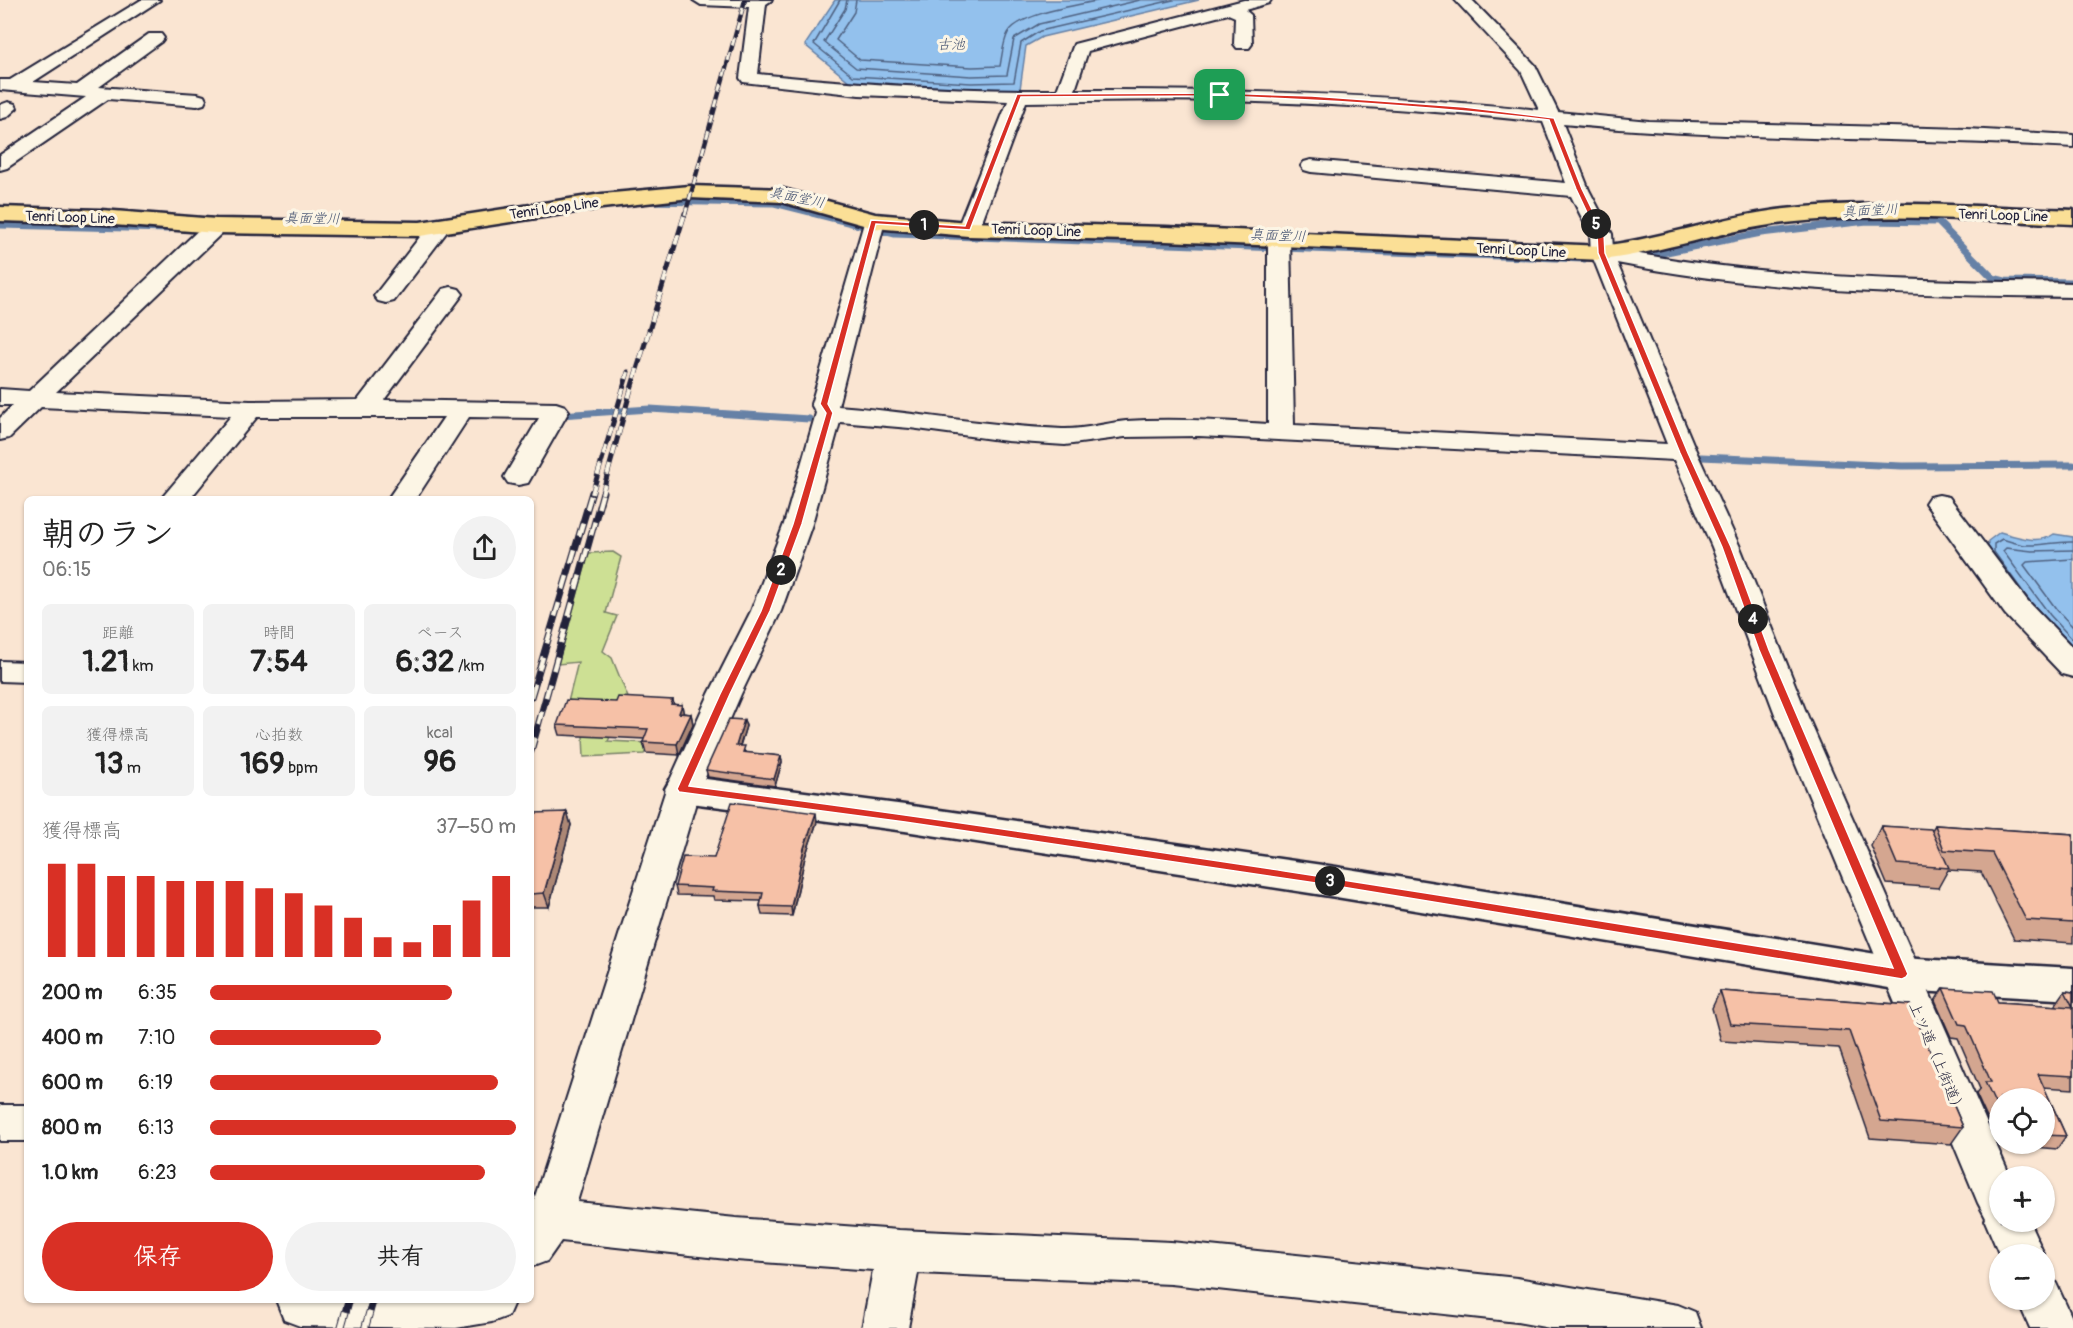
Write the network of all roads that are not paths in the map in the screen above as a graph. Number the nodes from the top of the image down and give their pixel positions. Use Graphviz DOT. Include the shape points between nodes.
graph roads {
  1 [pos="152,0"];
  2 [pos="701,0"];
  3 [pos="1263,0"];
  4 [pos="1463,0"];
  5 [pos="761,1"];
  6 [pos="1231,9"];
  7 [pos="155,38"];
  8 [pos="1244,44"];
  9 [pos="7,86"];
  10 [pos="80,92"];
  11 [pos="103,94"];
  12 [pos="1019,96"];
  13 [pos="1064,96"];
  14 [pos="197,100"];
  15 [pos="1551,119"];
  16 [pos="2073,141"];
  17 [pos="0,164"];
  18 [pos="1311,166"];
  19 [pos="1579,189"];
  20 [pos="0,214"];
  21 [pos="2073,217"];
  22 [pos="874,221"];
  23 [pos="441,225"];
  24 [pos="216,226"];
  25 [pos="968,229"];
  26 [pos="1279,239"];
  27 [pos="1602,253"];
  28 [pos="2073,290"];
  29 [pos="451,294"];
  30 [pos="386,296"];
  31 [pos="0,397"];
  32 [pos="37,398"];
  33 [pos="365,408"];
  34 [pos="250,409"];
  35 [pos="462,409"];
  36 [pos="830,413"];
  37 [pos="0,432"];
  38 [pos="1281,433"];
  39 [pos="1684,453"];
  40 [pos="518,477"];
  41 [pos="177,496"];
  42 [pos="404,496"];
  43 [pos="1940,503"];
  44 [pos="2073,667"];
  45 [pos="0,671"];
  46 [pos="24,672"];
  47 [pos="683,789"];
  48 [pos="1902,974"];
  49 [pos="2073,984"];
  50 [pos="0,1123"];
  51 [pos="24,1123"];
  52 [pos="1989,1177"];
  53 [pos="540,1232"];
  54 [pos="899,1251"];
  55 [pos="300,1303"];
  56 [pos="473,1303"];
  57 [pos="2045,1310"];
  58 [pos="885,1328"];
  59 [pos="1678,1328"];
  60 [pos="2053,1328"];
  1 -- 9 [label="street"];
  2 -- 5 [label="street"];
  3 -- 6 [label="street"];
  4 -- 15 [label="street, 上ツ道（上街道）" via="1529,69"];
  5 -- 12 [label="street" via="749,78 859,90"];
  6 -- 8 [label="street" via="1243,15"];
  6 -- 13 [label="street" via="1080,48"];
  7 -- 10 [label="street"];
  9 -- 10 [label="street"];
  10 -- 11 [label="street"];
  11 -- 14 [label="street"];
  11 -- 17 [label="street"];
  12 -- 13 [label="street"];
  12 -- 25 [label="street"];
  13 -- 15 [label="street" via="1312,98 1464,108"];
  15 -- 16 [label="street" via="1649,128"];
  15 -- 19 [label="street, 上ツ道（上街道）"];
  18 -- 19 [label="street"];
  19 -- 27 [label="street, 上ツ道（上街道）" via="1601,234"];
  20 -- 24 [label="main road, Tenri Loop Line"];
  21 -- 27 [label="main road, Tenri Loop Line" via="1857,209 1783,216 1637,249"];
  22 -- 23 [label="main road, Tenri Loop Line" via="783,196 690,192"];
  22 -- 25 [label="main road, Tenri Loop Line"];
  22 -- 36 [label="street" via="824,404"];
  23 -- 24 [label="main road, Tenri Loop Line"];
  23 -- 30 [label="street"];
  24 -- 32 [label="street"];
  25 -- 26 [label="main road, Tenri Loop Line"];
  26 -- 27 [label="main road, Tenri Loop Line"];
  26 -- 38 [label="street"];
  27 -- 28 [label="street" via="1778,280"];
  27 -- 39 [label="street, 上ツ道（上街道）"];
  29 -- 33 [label="street"];
  31 -- 32 [label="street"];
  32 -- 34 [label="street"];
  32 -- 37 [label="street"];
  33 -- 34 [label="street"];
  33 -- 35 [label="street"];
  34 -- 41 [label="street"];
  35 -- 40 [label="street" via="556,411"];
  35 -- 42 [label="street"];
  36 -- 38 [label="street" via="1065,437 1125,429"];
  36 -- 47 [label="street" via="798,524 766,611"];
  38 -- 39 [label="street"];
  39 -- 48 [label="street, 上ツ道（上街道）"];
  43 -- 44 [label="street" via="2016,607"];
  45 -- 46 [label="street"];
  47 -- 48 [label="main road" via="1336,882"];
  47 -- 53 [label="street"];
  48 -- 49 [label="main road"];
  48 -- 52 [label="street, 上ツ道（上街道）"];
  50 -- 51 [label="street"];
  53 -- 54 [label="street" via="736,1239"];
  54 -- 58 [label="street"];
  54 -- 59 [label="street" via="1171,1263 1517,1299"];
  55 -- 56 [label="street" via="417,1312"];
  57 -- 60 [label="street"];
}
